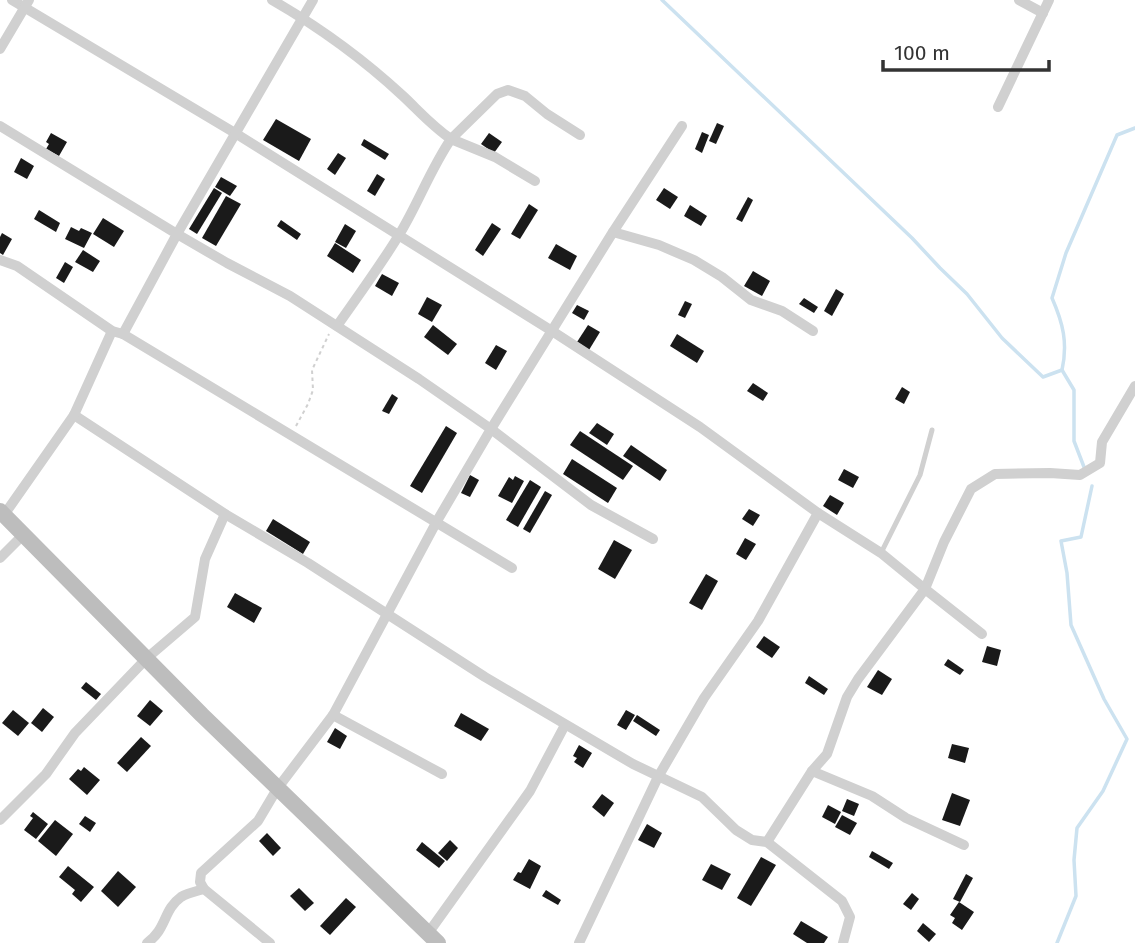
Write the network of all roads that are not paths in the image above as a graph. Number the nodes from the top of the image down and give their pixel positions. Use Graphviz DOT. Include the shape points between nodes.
graph roads {
  1 [pos="12,0"];
  2 [pos="272,0"];
  3 [pos="313,0"];
  4 [pos="1019,0"];
  5 [pos="1049,0"];
  6 [pos="27,4"];
  7 [pos="1043,13"];
  8 [pos="302,18"];
  9 [pos="0,49"];
  10 [pos="998,107"];
  11 [pos="0,126"];
  12 [pos="682,126"];
  13 [pos="235,133"];
  14 [pos="580,135"];
  15 [pos="451,139"];
  16 [pos="535,181"];
  17 [pos="613,232"];
  18 [pos="177,234"];
  19 [pos="399,235"];
  20 [pos="0,260"];
  21 [pos="337,326"];
  22 [pos="552,331"];
  23 [pos="813,331"];
  24 [pos="118,332"];
  25 [pos="1135,386"];
  26 [pos="74,415"];
  27 [pos="491,429"];
  28 [pos="932,430"];
  29 [pos="2,513"];
  30 [pos="818,513"];
  31 [pos="225,514"];
  32 [pos="437,521"];
  33 [pos="24,534"];
  34 [pos="653,539"];
  35 [pos="881,553"];
  36 [pos="0,558"];
  37 [pos="512,568"];
  38 [pos="925,589"];
  39 [pos="388,614"];
  40 [pos="982,634"];
  41 [pos="147,659"];
  42 [pos="333,715"];
  43 [pos="565,725"];
  44 [pos="812,771"];
  45 [pos="442,774"];
  46 [pos="658,777"];
  47 [pos="277,789"];
  48 [pos="0,820"];
  49 [pos="767,842"];
  50 [pos="964,845"];
  51 [pos="204,889"];
  52 [pos="434,938"];
  53 [pos="147,943"];
  54 [pos="270,943"];
  55 [pos="579,943"];
  56 [pos="843,943"];
  1 -- 6 [label="street"];
  2 -- 8 [label="street"];
  3 -- 8 [label="street"];
  4 -- 7 [label="street"];
  5 -- 7 [label="street"];
  6 -- 9 [label="street"];
  6 -- 13 [label="street"];
  7 -- 10 [label="street"];
  8 -- 13 [label="street"];
  8 -- 15 [label="street" via="342,45"];
  11 -- 18 [label="street"];
  12 -- 17 [label="street"];
  13 -- 18 [label="street"];
  13 -- 19 [label="street"];
  14 -- 15 [label="street" via="525,96 508,90 497,94"];
  15 -- 16 [label="street" via="495,157"];
  15 -- 19 [label="street"];
  17 -- 22 [label="street"];
  17 -- 23 [label="street" via="694,260 751,300 782,311"];
  18 -- 21 [label="street"];
  18 -- 24 [label="street"];
  19 -- 21 [label="street"];
  19 -- 22 [label="street"];
  20 -- 24 [label="street" via="17,266"];
  21 -- 27 [label="street"];
  22 -- 27 [label="street"];
  22 -- 30 [label="street" via="700,427"];
  24 -- 26 [label="street"];
  24 -- 32 [label="street"];
  25 -- 38 [label="street" via="1102,442 1100,463 1080,475 995,474 971,489"];
  26 -- 29 [label="street"];
  26 -- 31 [label="street"];
  27 -- 32 [label="street"];
  27 -- 34 [label="street" via="591,505"];
  28 -- 35 [label="lane" via="920,475"];
  29 -- 33 [label="street"];
  30 -- 35 [label="street"];
  30 -- 46 [label="street" via="758,621 704,698"];
  31 -- 39 [label="street"];
  31 -- 41 [label="street" via="205,559 195,617"];
  32 -- 37 [label="street"];
  32 -- 39 [label="street"];
  33 -- 36 [label="street"];
  33 -- 41 [label="street"];
  35 -- 38 [label="street"];
  38 -- 40 [label="street"];
  38 -- 44 [label="street" via="858,679 827,754"];
  39 -- 42 [label="street"];
  39 -- 43 [label="street"];
  41 -- 47 [label="street"];
  41 -- 48 [label="street"];
  42 -- 45 [label="street"];
  42 -- 47 [label="street"];
  43 -- 46 [label="street"];
  43 -- 52 [label="street" via="530,791"];
  44 -- 49 [label="street"];
  44 -- 50 [label="street" via="872,796"];
  46 -- 49 [label="street" via="702,797 752,840"];
  46 -- 55 [label="street"];
  47 -- 51 [label="street" via="258,821 201,873"];
  47 -- 52 [label="street"];
  49 -- 56 [label="street" via="842,901 850,917"];
  51 -- 53 [label="street" via="182,897 166,916 159,935"];
  51 -- 54 [label="street"];
}
